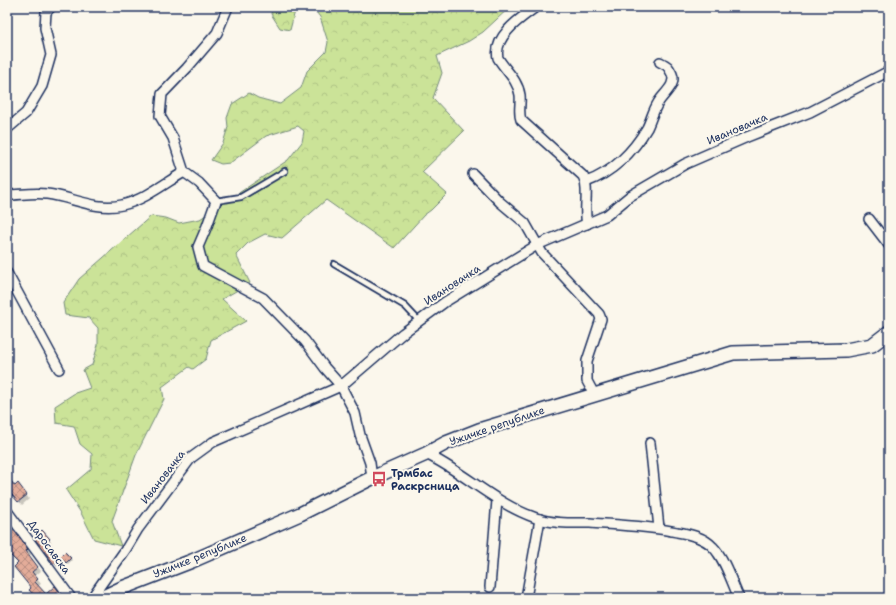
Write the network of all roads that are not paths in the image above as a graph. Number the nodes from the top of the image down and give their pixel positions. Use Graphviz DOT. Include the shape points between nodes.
graph roads {
  1 [pos="51,7"];
  2 [pos="228,7"];
  3 [pos="536,7"];
  4 [pos="660,62"];
  5 [pos="889,71"];
  6 [pos="7,129"];
  7 [pos="285,171"];
  8 [pos="184,172"];
  9 [pos="473,174"];
  10 [pos="586,182"];
  11 [pos="7,195"];
  12 [pos="216,201"];
  13 [pos="869,220"];
  14 [pos="587,224"];
  15 [pos="537,245"];
  16 [pos="889,245"];
  17 [pos="334,264"];
  18 [pos="7,274"];
  19 [pos="419,321"];
  20 [pos="889,332"];
  21 [pos="59,369"];
  22 [pos="341,386"];
  23 [pos="594,394"];
  24 [pos="650,443"];
  25 [pos="426,454"];
  26 [pos="372,478"];
  27 [pos="497,500"];
  28 [pos="7,511"];
  29 [pos="540,519"];
  30 [pos="659,528"];
  31 [pos="490,587"];
  32 [pos="71,598"];
  33 [pos="93,598"];
  34 [pos="101,598"];
  35 [pos="526,598"];
  36 [pos="739,598"];
  1 -- 6 [label="street" via="46,12 45,28 51,55 42,86 26,113"];
  2 -- 8 [label="street" via="217,33 162,94 160,116 173,138"];
  3 -- 10 [label="street" via="502,38 498,46 498,58 517,86 521,120 583,176"];
  4 -- 10 [label="street" via="668,66 674,78 672,85 658,102 647,128 623,160"];
  5 -- 14 [label="street, Ивановачка" via="810,112 685,164 630,196 607,215"];
  7 -- 12 [label="lane" via="241,197"];
  8 -- 11 [label="street" via="139,200 109,207 46,194"];
  8 -- 12 [label="street"];
  9 -- 15 [label="street" via="525,223"];
  10 -- 14 [label="street"];
  12 -- 22 [label="street" via="198,247 203,266 263,298 305,341"];
  13 -- 16 [label="street"];
  14 -- 15 [label="street, Ивановачка"];
  15 -- 19 [label="street, Ивановачка"];
  15 -- 23 [label="street" via="601,319 587,362 588,382"];
  17 -- 19 [label="lane" via="405,306"];
  18 -- 21 [label="street"];
  19 -- 22 [label="street, Ивановачка"];
  20 -- 23 [label="street, Ужичке републике" via="872,345 846,350 733,353"];
  22 -- 26 [label="street" via="355,413"];
  22 -- 33 [label="street, Ивановачка" via="213,442 191,458 138,529"];
  23 -- 25 [label="street, Ужичке републике" via="474,432"];
  24 -- 30 [label="street"];
  25 -- 26 [label="street, Ужичке републике"];
  25 -- 27 [label="street" via="468,478"];
  26 -- 34 [label="street, Ужичке републике" via="300,514"];
  27 -- 29 [label="street"];
  27 -- 31 [label="street"];
  28 -- 32 [label="street, Даросавска"];
  29 -- 30 [label="street" via="550,522"];
  29 -- 35 [label="street"];
  30 -- 36 [label="street" via="695,535 713,546"];
}
